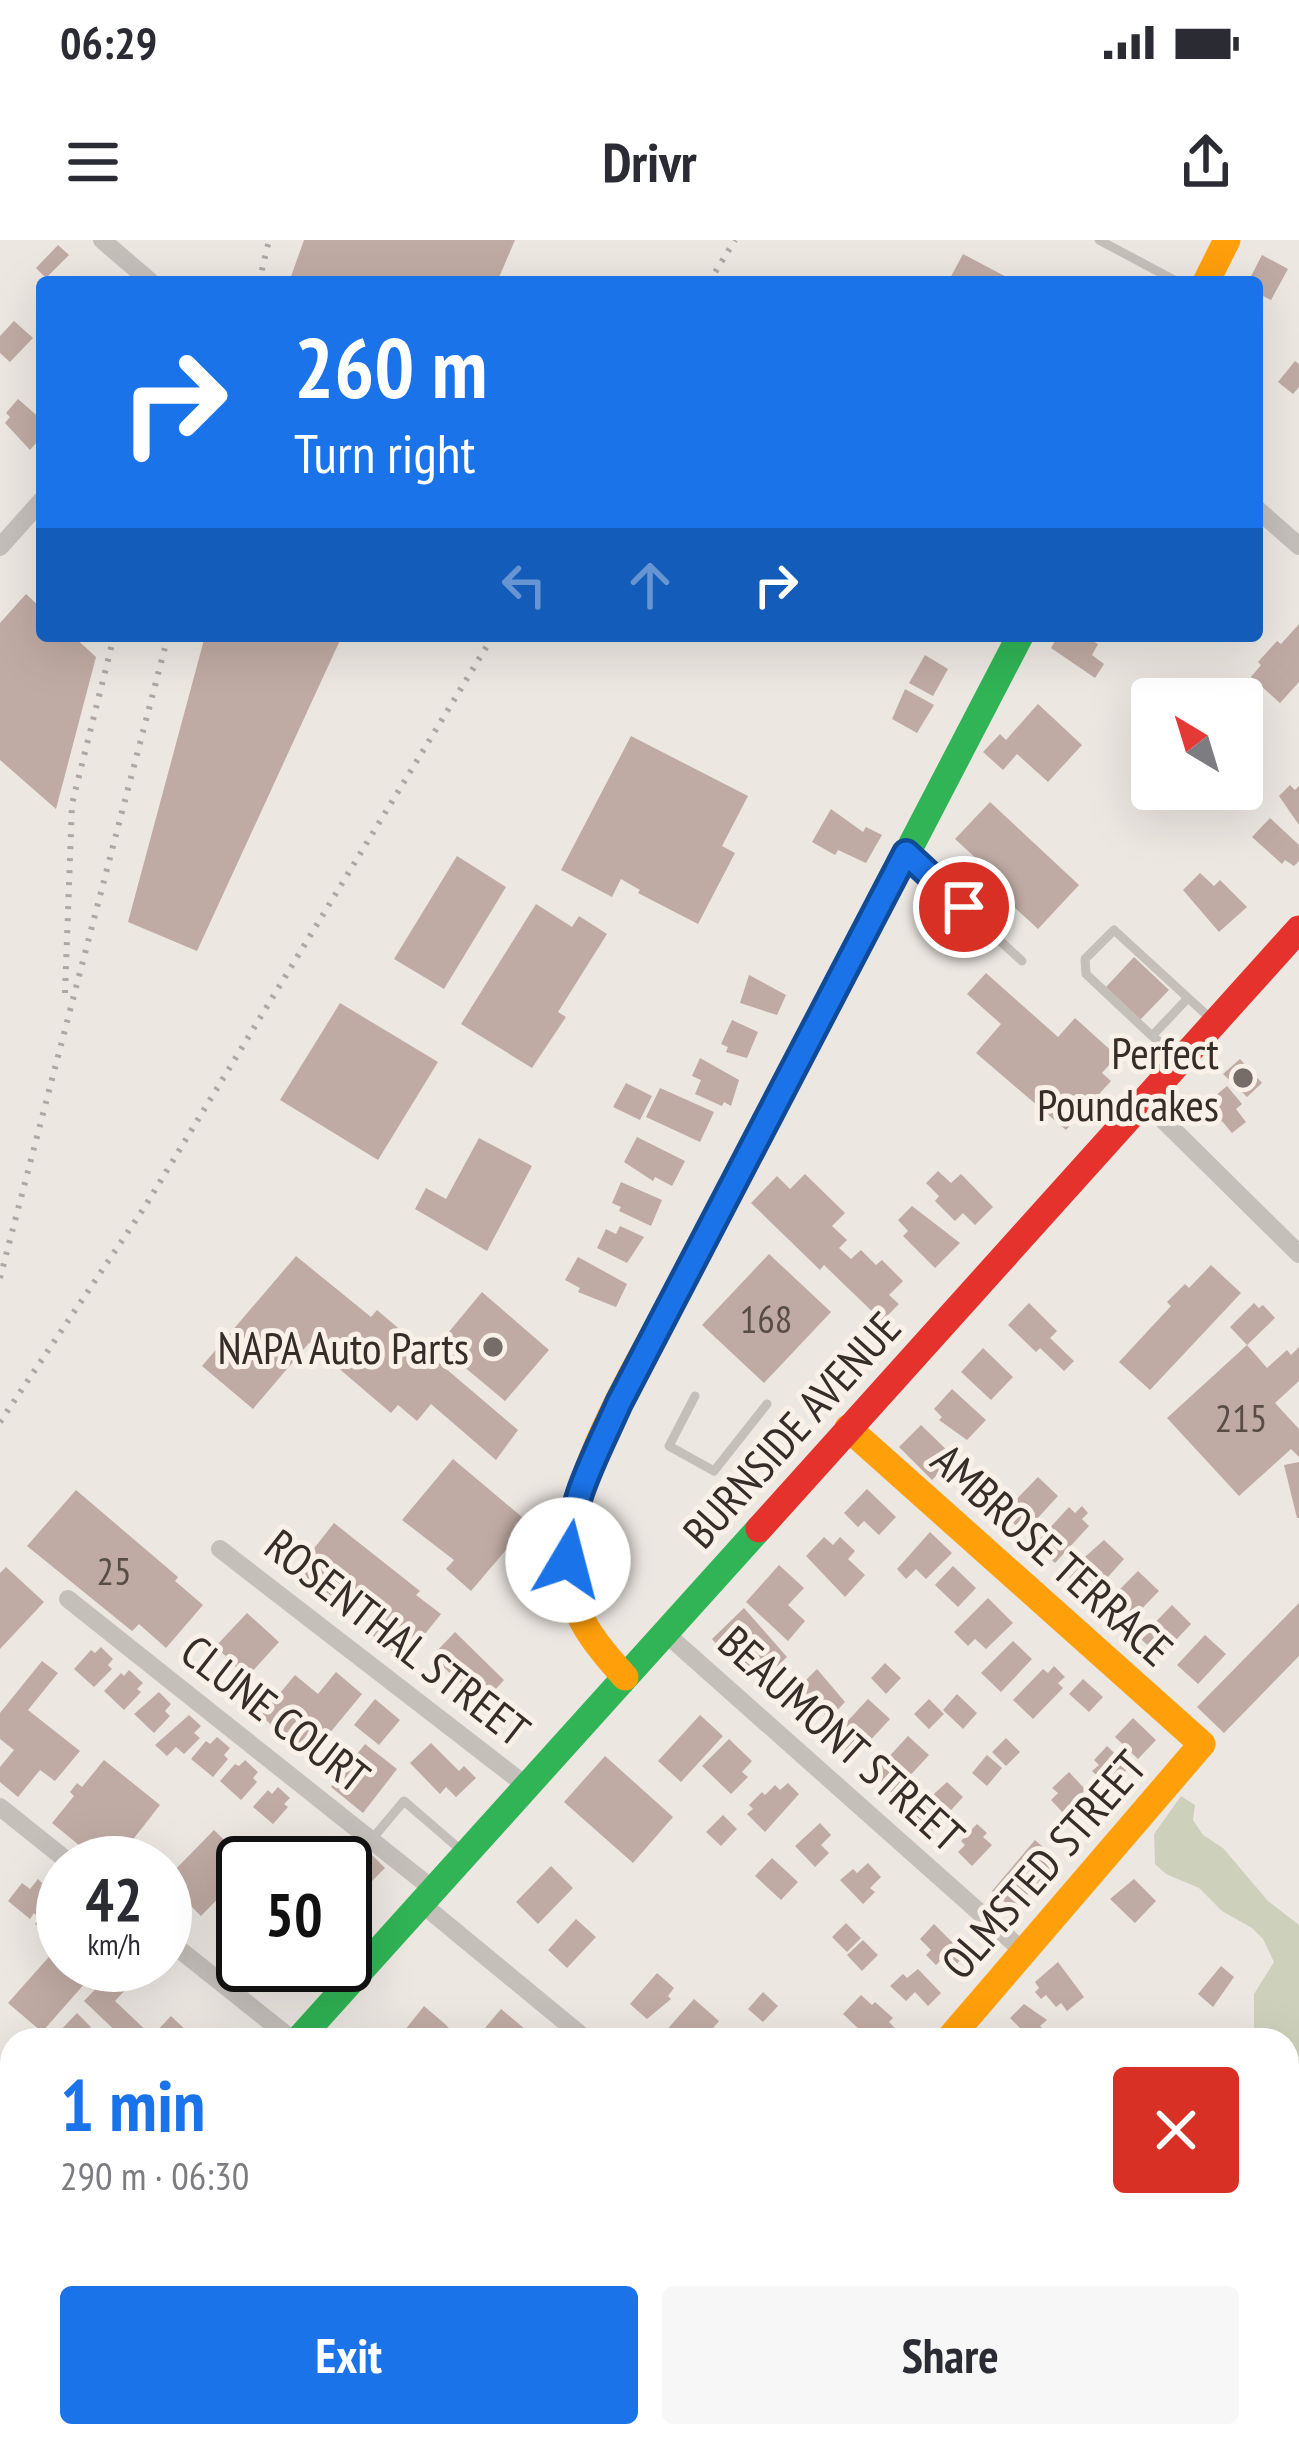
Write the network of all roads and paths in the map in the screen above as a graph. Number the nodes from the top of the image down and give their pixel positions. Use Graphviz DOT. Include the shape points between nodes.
graph roads {
  1 [pos="102,240"];
  2 [pos="1100,240"];
  3 [pos="1227,240"];
  4 [pos="144,276"];
  5 [pos="1167,276"];
  6 [pos="1208,276"];
  7 [pos="36,507"];
  8 [pos="1263,514"];
  9 [pos="1299,546"];
  10 [pos="0,547"];
  11 [pos="1017,642"];
  12 [pos="906,853"];
  13 [pos="1299,929"];
  14 [pos="1022,961"];
  15 [pos="1188,998"];
  16 [pos="1215,1023"];
  17 [pos="1152,1036"];
  18 [pos="1182,1060"];
  19 [pos="1145,1102"];
  20 [pos="1299,1254"];
  21 [pos="695,1396"];
  22 [pos="767,1405"];
  23 [pos="848,1427"];
  24 [pos="220,1549"];
  25 [pos="68,1598"];
  26 [pos="664,1632"];
  27 [pos="625,1677"];
  28 [pos="1202,1744"];
  29 [pos="528,1786"];
  30 [pos="0,1807"];
  31 [pos="36,1836"];
  32 [pos="368,1836"];
  33 [pos="372,1839"];
  34 [pos="466,1855"];
  35 [pos="428,1897"];
  36 [pos="1023,1951"];
  37 [pos="192,1958"];
  38 [pos="286,2028"];
  39 [pos="311,2028"];
  40 [pos="574,2028"];
  41 [pos="958,2028"];
  1 -- 4 [label="street"];
  2 -- 5 [label="lane"];
  3 -- 6 [label="main road"];
  7 -- 10 [label="street"];
  8 -- 9 [label="street"];
  11 -- 12 [label="main road"];
  12 -- 14 [label="lane"];
  12 -- 27 [label="main road" via="579,1490 568,1585 579,1619"];
  13 -- 16 [label="main road, BURNSIDE AVENUE"];
  15 -- 16 [label="lane"];
  15 -- 17 [label="lane"];
  15 -- 17 [label="lane" via="1114,930 1085,959 1086,974"];
  16 -- 18 [label="main road, BURNSIDE AVENUE"];
  17 -- 18 [label="lane"];
  18 -- 19 [label="main road, BURNSIDE AVENUE"];
  19 -- 20 [label="street"];
  19 -- 23 [label="main road, BURNSIDE AVENUE"];
  21 -- 22 [label="lane" via="669,1445 714,1471"];
  23 -- 26 [label="main road, BURNSIDE AVENUE"];
  23 -- 28 [label="main road, AMBROSE TERRACE"];
  24 -- 29 [label="street, ROSENTHAL STREET"];
  25 -- 32 [label="street, CLUNE COURT"];
  26 -- 27 [label="main road, BURNSIDE AVENUE"];
  26 -- 36 [label="street, BEAUMONT STREET"];
  27 -- 29 [label="main road, BURNSIDE AVENUE"];
  28 -- 36 [label="main road, OLMSTED STREET"];
  29 -- 34 [label="main road, BURNSIDE AVENUE"];
  30 -- 31 [label="street"];
  33 -- 34 [label="lane" via="404,1802"];
  33 -- 35 [label="street, CLUNE COURT"];
  34 -- 35 [label="main road, BURNSIDE AVENUE"];
  35 -- 39 [label="main road, BURNSIDE AVENUE"];
  35 -- 40 [label="street, CLUNE COURT"];
  36 -- 41 [label="main road, OLMSTED STREET"];
  37 -- 38 [label="street"];
}
